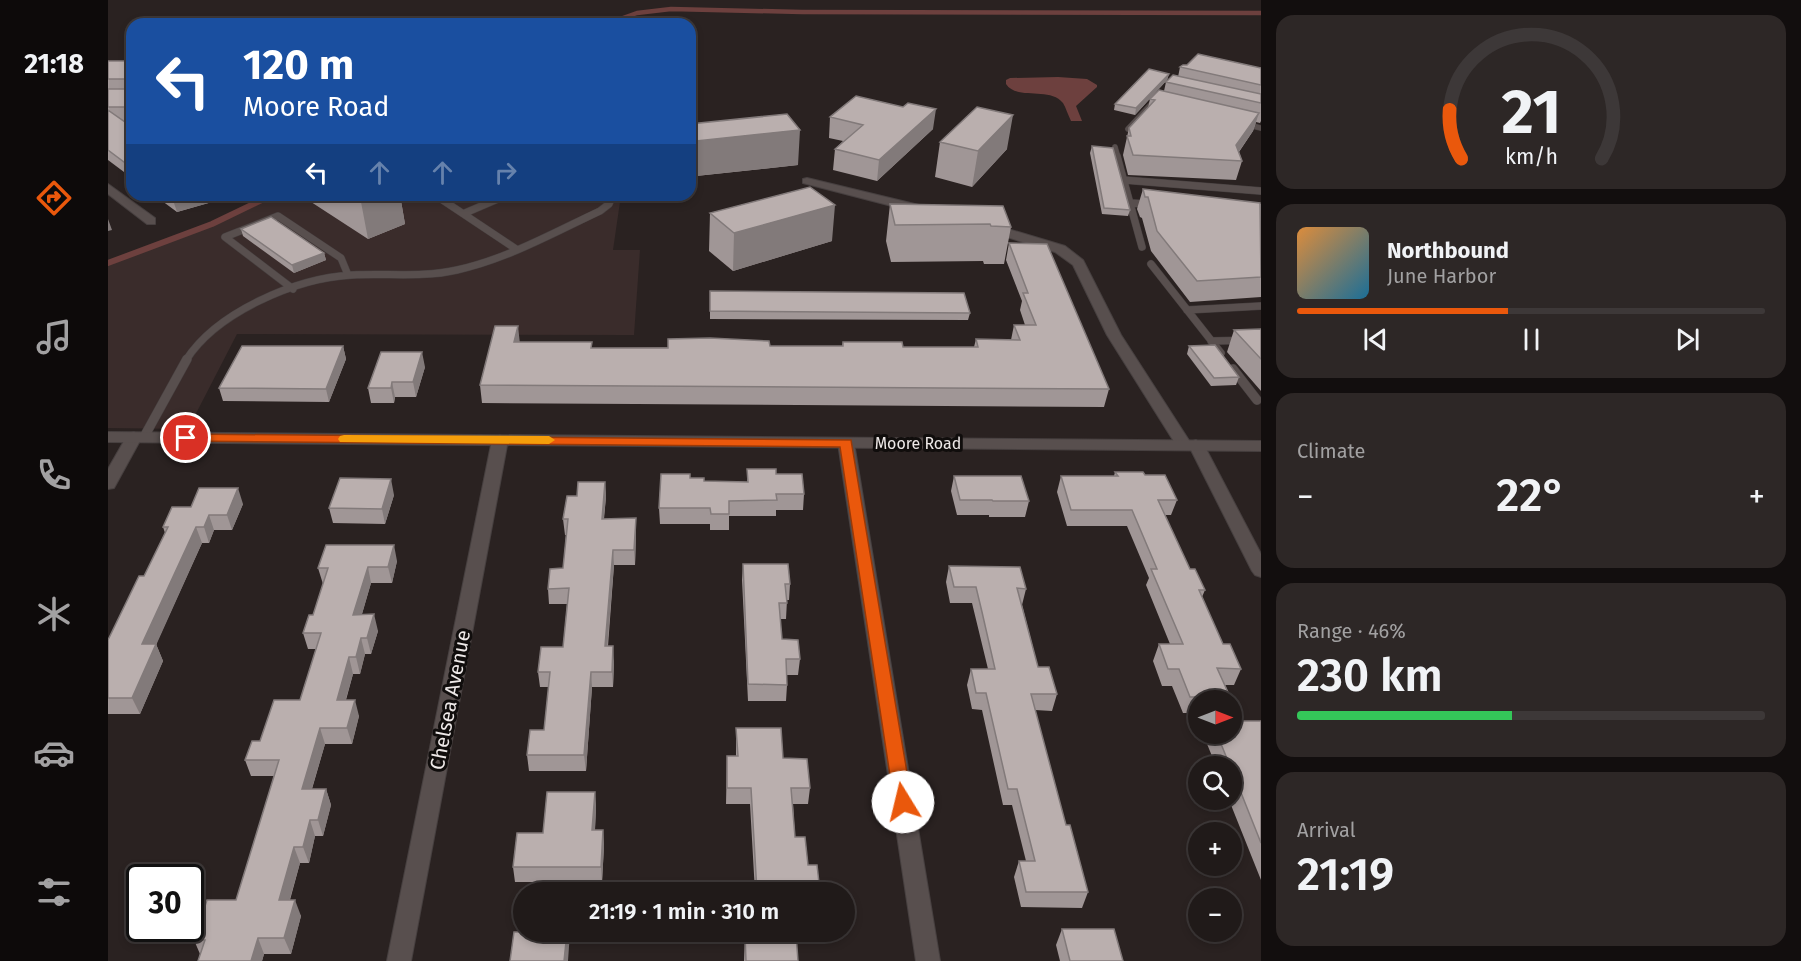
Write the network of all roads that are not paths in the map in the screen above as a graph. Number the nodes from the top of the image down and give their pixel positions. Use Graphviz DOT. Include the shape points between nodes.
graph roads {
  1 [pos="1159,96"];
  2 [pos="1152,103"];
  3 [pos="1163,106"];
  4 [pos="1239,123"];
  5 [pos="1261,128"];
  6 [pos="1128,129"];
  7 [pos="1115,147"];
  8 [pos="1124,180"];
  9 [pos="807,181"];
  10 [pos="1261,191"];
  11 [pos="110,192"];
  12 [pos="445,201"];
  13 [pos="493,201"];
  14 [pos="610,201"];
  15 [pos="1130,202"];
  16 [pos="1154,204"];
  17 [pos="465,213"];
  18 [pos="932,213"];
  19 [pos="151,221"];
  20 [pos="978,224"];
  21 [pos="1142,247"];
  22 [pos="516,249"];
  23 [pos="1151,264"];
  24 [pos="348,275"];
  25 [pos="293,289"];
  26 [pos="1261,306"];
  27 [pos="1187,310"];
  28 [pos="1261,340"];
  29 [pos="1211,341"];
  30 [pos="1257,400"];
  31 [pos="108,437"];
  32 [pos="139,437"];
  33 [pos="501,440"];
  34 [pos="846,442"];
  35 [pos="1190,445"];
  36 [pos="1261,446"];
  37 [pos="108,484"];
  38 [pos="1261,571"];
  39 [pos="399,961"];
  40 [pos="928,961"];
  1 -- 2 [label="lane"];
  2 -- 3 [label="lane"];
  2 -- 6 [label="lane"];
  4 -- 5 [label="lane"];
  7 -- 8 [label="lane"];
  8 -- 10 [label="lane"];
  8 -- 15 [label="lane"];
  9 -- 18 [label="street"];
  11 -- 19 [label="street"];
  12 -- 17 [label="lane"];
  13 -- 17 [label="lane"];
  14 -- 22 [label="lane" via="600,211"];
  15 -- 16 [label="lane"];
  15 -- 21 [label="lane"];
  17 -- 22 [label="lane"];
  20 -- 35 [label="street" via="1042,242 1078,263 1114,335"];
  22 -- 24 [label="lane" via="475,267 452,272"];
  23 -- 27 [label="lane"];
  24 -- 25 [label="lane"];
  24 -- 25 [label="lane" via="341,258 278,216 225,237"];
  25 -- 32 [label="lane" via="223,321 204,337"];
  26 -- 27 [label="lane"];
  27 -- 29 [label="lane"];
  28 -- 29 [label="lane"];
  29 -- 30 [label="lane"];
  31 -- 32 [label="street, Moore Road"];
  32 -- 33 [label="street, Moore Road"];
  32 -- 37 [label="street"];
  33 -- 34 [label="street, Moore Road"];
  33 -- 39 [label="street, Chelsea Avenue"];
  34 -- 35 [label="street, Moore Road"];
  34 -- 40 [label="street"];
  35 -- 36 [label="street, Moore Road"];
  35 -- 38 [label="street"];
}
